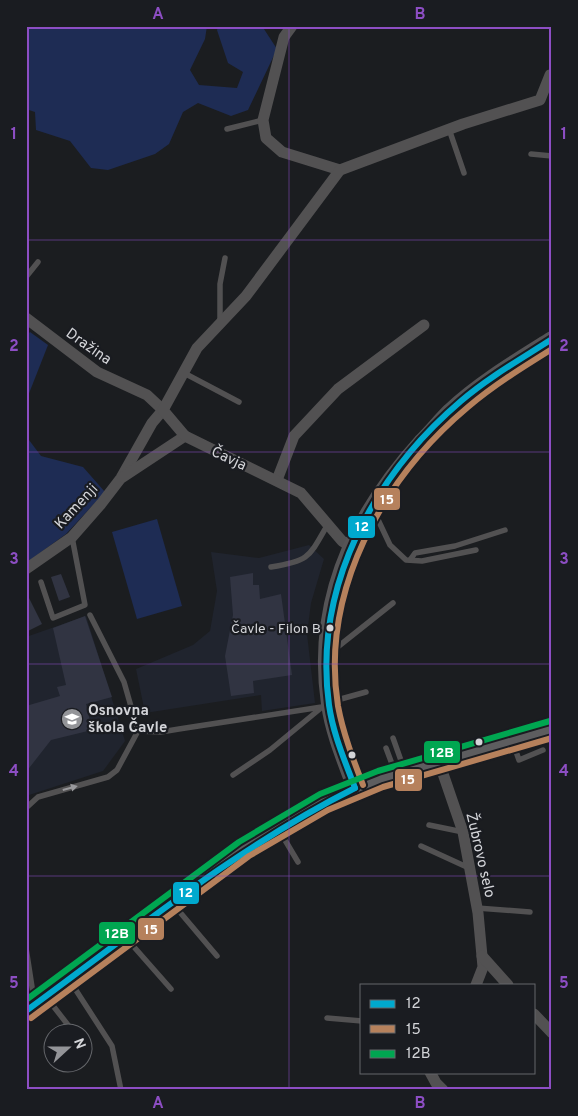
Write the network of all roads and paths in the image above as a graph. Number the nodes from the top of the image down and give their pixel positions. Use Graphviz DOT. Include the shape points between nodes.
graph roads {
  1 [pos="292,26"];
  2 [pos="552,75"];
  3 [pos="263,120"];
  4 [pos="228,129"];
  5 [pos="450,129"];
  6 [pos="531,154"];
  7 [pos="552,156"];
  8 [pos="340,170"];
  9 [pos="464,173"];
  10 [pos="225,258"];
  11 [pos="38,262"];
  12 [pos="26,277"];
  13 [pos="26,318"];
  14 [pos="220,324"];
  15 [pos="424,325"];
  16 [pos="552,339"];
  17 [pos="184,373"];
  18 [pos="239,402"];
  19 [pos="163,410"];
  20 [pos="184,436"];
  21 [pos="121,478"];
  22 [pos="277,480"];
  23 [pos="371,505"];
  24 [pos="328,524"];
  25 [pos="505,530"];
  26 [pos="72,536"];
  27 [pos="350,546"];
  28 [pos="476,550"];
  29 [pos="410,560"];
  30 [pos="271,567"];
  31 [pos="26,569"];
  32 [pos="40,582"];
  33 [pos="393,603"];
  34 [pos="90,615"];
  35 [pos="326,656"];
  36 [pos="366,692"];
  37 [pos="327,705"];
  38 [pos="552,729"];
  39 [pos="138,731"];
  40 [pos="393,738"];
  41 [pos="512,741"];
  42 [pos="386,748"];
  43 [pos="543,750"];
  44 [pos="439,762"];
  45 [pos="400,773"];
  46 [pos="234,775"];
  47 [pos="355,788"];
  48 [pos="26,808"];
  49 [pos="429,825"];
  50 [pos="278,829"];
  51 [pos="463,832"];
  52 [pos="421,846"];
  53 [pos="298,862"];
  54 [pos="470,869"];
  55 [pos="172,902"];
  56 [pos="477,908"];
  57 [pos="530,912"];
  58 [pos="126,937"];
  59 [pos="26,948"];
  60 [pos="217,956"];
  61 [pos="482,956"];
  62 [pos="69,979"];
  63 [pos="476,984"];
  64 [pos="507,984"];
  65 [pos="171,990"];
  66 [pos="36,1004"];
  67 [pos="536,1016"];
  68 [pos="327,1018"];
  69 [pos="360,1022"];
  70 [pos="62,1024"];
  71 [pos="552,1033"];
  72 [pos="431,1074"];
  73 [pos="121,1090"];
  74 [pos="443,1090"];
  1 -- 3 [label="street" via="284,37"];
  2 -- 5 [label="street" via="540,100"];
  3 -- 4 [label="lane"];
  3 -- 8 [label="street" via="266,138 282,152"];
  5 -- 8 [label="street"];
  5 -- 9 [label="lane"];
  6 -- 7 [label="lane"];
  8 -- 14 [label="street" via="246,296"];
  10 -- 14 [label="lane" via="220,284"];
  11 -- 12 [label="lane"];
  13 -- 19 [label="street, Dražina" via="97,372 146,395"];
  14 -- 17 [label="street" via="198,348"];
  15 -- 22 [label="street" via="338,389 294,436"];
  16 -- 23 [label="main road" via="488,381 449,412 394,472"];
  17 -- 18 [label="lane"];
  17 -- 19 [label="street"];
  19 -- 20 [label="street, Čavja"];
  19 -- 21 [label="street, Kamenji" via="152,423"];
  20 -- 21 [label="street, Kamenji"];
  20 -- 22 [label="street, Čavja"];
  21 -- 26 [label="street, Kamenji"];
  22 -- 24 [label="street, Čavja" via="301,493"];
  23 -- 27 [label="main road"];
  23 -- 29 [label="lane" via="390,544"];
  24 -- 27 [label="street, Čavja"];
  24 -- 30 [label="lane" via="309,556 299,562"];
  25 -- 29 [label="lane" via="455,546 415,553"];
  26 -- 31 [label="street, Kamenji"];
  26 -- 32 [label="lane" via="85,605 53,618"];
  27 -- 35 [label="main road" via="334,590 327,625"];
  28 -- 29 [label="lane" via="422,561"];
  33 -- 35 [label="lane"];
  34 -- 39 [label="lane" via="124,682"];
  35 -- 37 [label="main road"];
  36 -- 37 [label="lane"];
  37 -- 39 [label="lane" via="161,732"];
  37 -- 46 [label="lane"];
  37 -- 47 [label="main road"];
  38 -- 41 [label="main road"];
  48 -- 39 [label="lane, one-way" via="38,797 108,777 116,770"];
  40 -- 45 [label="lane"];
  41 -- 43 [label="lane" via="519,760"];
  41 -- 44 [label="main road"];
  42 -- 45 [label="lane"];
  44 -- 45 [label="main road"];
  44 -- 51 [label="street, Žubrovo selo"];
  45 -- 47 [label="main road"];
  47 -- 50 [label="main road"];
  49 -- 51 [label="lane"];
  50 -- 53 [label="lane"];
  50 -- 55 [label="main road" via="244,849"];
  51 -- 54 [label="street, Žubrovo selo"];
  52 -- 54 [label="lane"];
  54 -- 56 [label="street, Žubrovo selo"];
  55 -- 58 [label="main road"];
  55 -- 60 [label="lane"];
  56 -- 57 [label="lane"];
  56 -- 61 [label="street, Žubrovo selo"];
  58 -- 62 [label="main road"];
  58 -- 65 [label="lane"];
  59 -- 66 [label="lane"];
  61 -- 63 [label="street, Žubrovo selo" via="483,967"];
  61 -- 64 [label="street"];
  62 -- 66 [label="main road"];
  62 -- 73 [label="lane" via="112,1046"];
  66 -- 70 [label="lane"];
  67 -- 71 [label="street"];
  68 -- 69 [label="lane"];
  72 -- 74 [label="street"];
}
